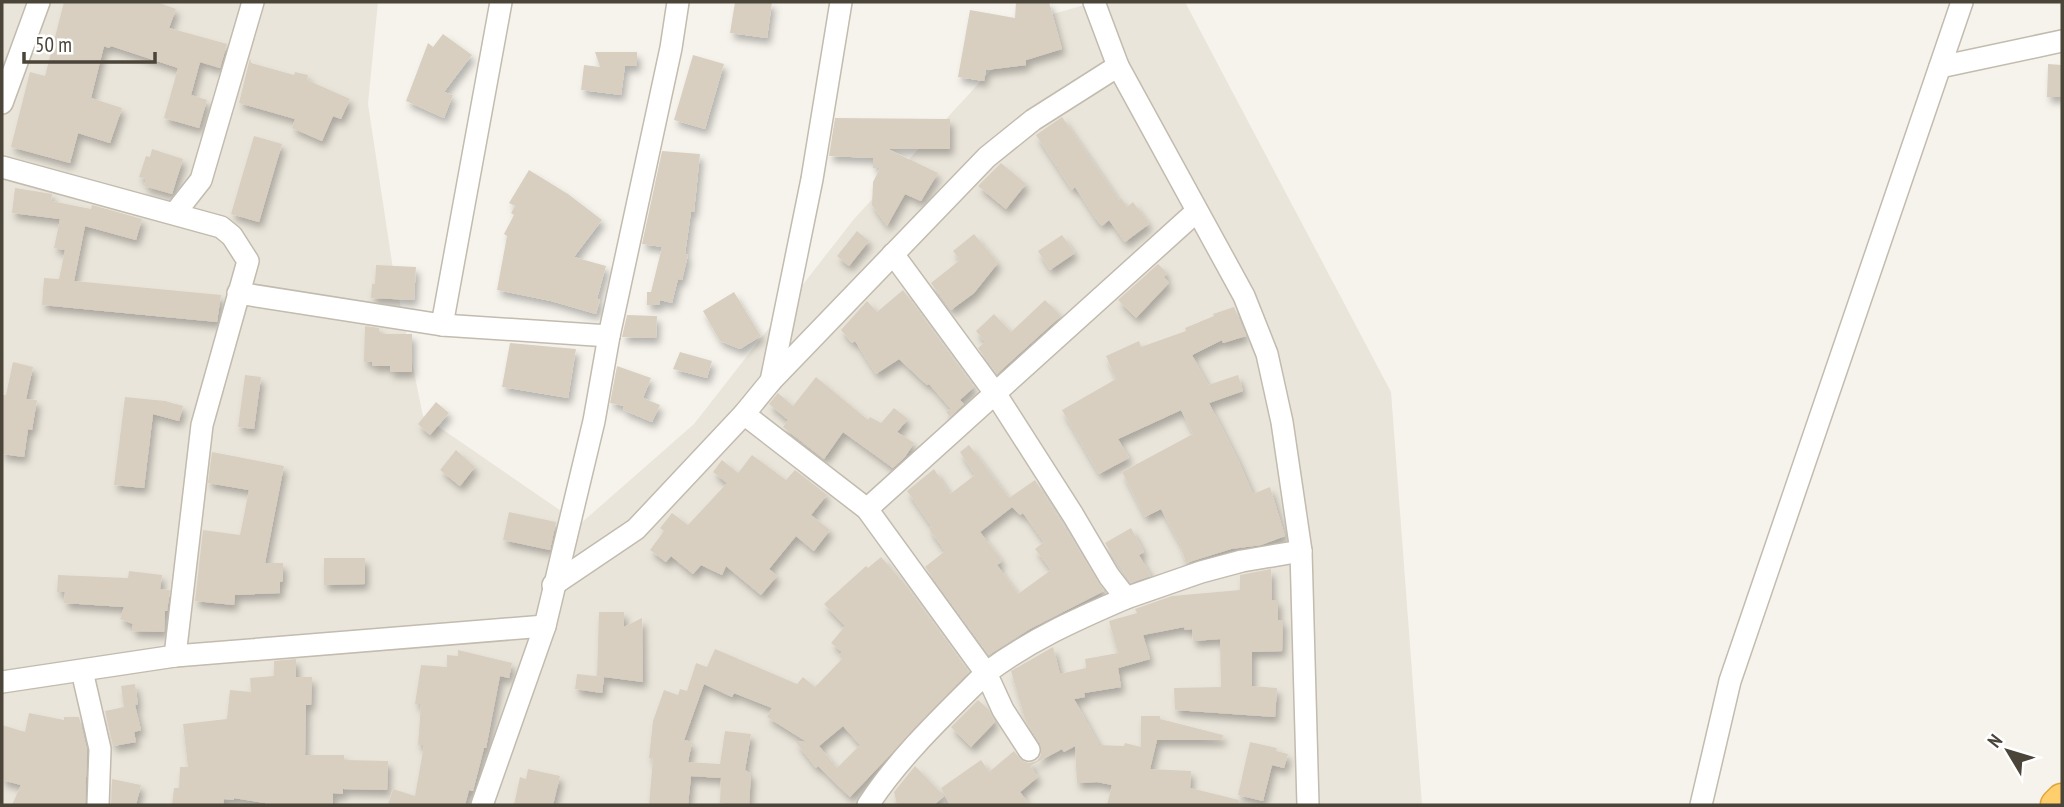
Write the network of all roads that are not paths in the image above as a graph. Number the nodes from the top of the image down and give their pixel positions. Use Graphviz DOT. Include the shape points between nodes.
graph roads {
  1 [pos="39,2"];
  2 [pos="253,2"];
  3 [pos="501,2"];
  4 [pos="678,2"];
  5 [pos="841,2"];
  6 [pos="1094,2"];
  7 [pos="1962,2"];
  8 [pos="2062,41"];
  9 [pos="1118,66"];
  10 [pos="1940,67"];
  11 [pos="2,103"];
  12 [pos="2,167"];
  13 [pos="1197,211"];
  14 [pos="175,213"];
  15 [pos="893,254"];
  16 [pos="239,293"];
  17 [pos="442,325"];
  18 [pos="609,337"];
  19 [pos="771,381"];
  20 [pos="995,393"];
  21 [pos="744,414"];
  22 [pos="867,509"];
  23 [pos="1301,551"];
  24 [pos="553,585"];
  25 [pos="1126,598"];
  26 [pos="545,626"];
  27 [pos="175,656"];
  28 [pos="82,671"];
  29 [pos="986,673"];
  30 [pos="2,682"];
  31 [pos="1029,750"];
  32 [pos="2062,800"];
  33 [pos="98,805"];
  34 [pos="482,805"];
  35 [pos="868,805"];
  36 [pos="1308,805"];
  37 [pos="1701,805"];
  38 [pos="2057,805"];
  1 -- 11 [label="street"];
  2 -- 14 [label="street" via="201,180"];
  3 -- 17 [label="street"];
  4 -- 18 [label="street"];
  5 -- 19 [label="street" via="812,179"];
  6 -- 9 [label="street"];
  7 -- 10 [label="street"];
  8 -- 10 [label="street"];
  9 -- 13 [label="street"];
  9 -- 15 [label="street" via="1033,120 987,157"];
  10 -- 37 [label="street" via="1730,681"];
  12 -- 14 [label="street"];
  13 -- 20 [label="street"];
  13 -- 23 [label="street" via="1244,296 1267,354 1283,422"];
  14 -- 16 [label="street" via="221,227 232,236 248,261"];
  15 -- 19 [label="street"];
  15 -- 20 [label="street"];
  16 -- 17 [label="street"];
  16 -- 27 [label="street" via="202,425"];
  17 -- 18 [label="street"];
  18 -- 24 [label="street" via="594,421"];
  19 -- 21 [label="street"];
  20 -- 22 [label="street"];
  20 -- 25 [label="street"];
  21 -- 22 [label="street"];
  21 -- 24 [label="street" via="636,529"];
  22 -- 29 [label="street"];
  23 -- 25 [label="street" via="1201,572"];
  23 -- 36 [label="street"];
  24 -- 26 [label="street"];
  25 -- 29 [label="street" via="1017,650"];
  26 -- 27 [label="street"];
  26 -- 34 [label="street"];
  27 -- 28 [label="street"];
  28 -- 30 [label="street"];
  28 -- 33 [label="street" via="100,749"];
  29 -- 31 [label="street"];
  29 -- 35 [label="street" via="926,733"];
  32 -- 38 [label="highway"];
}
